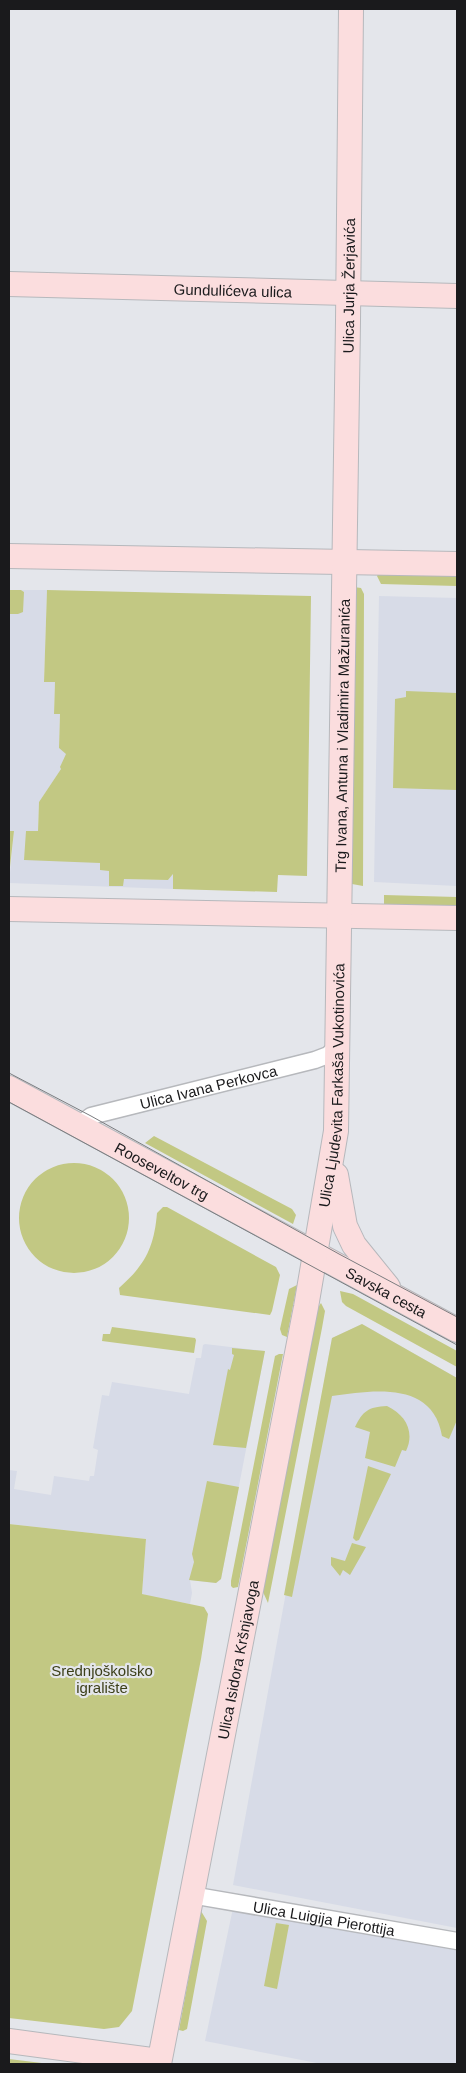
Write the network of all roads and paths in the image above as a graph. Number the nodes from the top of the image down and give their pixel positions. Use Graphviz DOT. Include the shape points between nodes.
graph roads {
  1 [pos="351,9"];
  2 [pos="9,284"];
  3 [pos="349,293"];
  4 [pos="457,296"];
  5 [pos="9,556"];
  6 [pos="344,562"];
  7 [pos="457,564"];
  8 [pos="9,909"];
  9 [pos="340,915"];
  10 [pos="457,918"];
  11 [pos="338,1046"];
  12 [pos="9,1088"];
  13 [pos="79,1125"];
  14 [pos="334,1151"];
  15 [pos="316,1254"];
  16 [pos="396,1298"];
  17 [pos="457,1330"];
  18 [pos="191,1895"];
  19 [pos="457,1941"];
  20 [pos="9,2041"];
  21 [pos="164,2063"];
  1 -- 3 [label="main road, Ulica Jurja Žerjavića"];
  2 -- 3 [label="main road, Gundulićeva ulica"];
  3 -- 4 [label="main road, Gundulićeva ulica"];
  3 -- 6 [label="main road, Ulica Jurja Žerjavića"];
  5 -- 6 [label="main road"];
  6 -- 7 [label="main road"];
  6 -- 9 [label="main road, Trg Ivana, Antuna i Vladimira Mažuranića"];
  8 -- 9 [label="main road"];
  9 -- 10 [label="main road"];
  9 -- 11 [label="main road, Ulica Ljudevita Farkaša Vukotinovića"];
  11 -- 13 [label="street, Ulica Ivana Perkovca" via="315,1060 91,1116"];
  11 -- 14 [label="main road, Ulica Ljudevita Farkaša Vukotinovića"];
  12 -- 13 [label="main road, Rooseveltov trg"];
  13 -- 15 [label="main road, Rooseveltov trg"];
  14 -- 15 [label="main road, Ulica Ljudevita Farkaša Vukotinovića"];
  14 -- 16 [label="main road" via="345,1226 361,1255"];
  15 -- 16 [label="main road, Savska cesta"];
  15 -- 18 [label="main road, Ulica Isidora Kršnjavoga"];
  16 -- 17 [label="main road, Savska cesta"];
  18 -- 19 [label="street, Ulica Luigija Pierottija"];
  18 -- 21 [label="main road, Ulica Isidora Kršnjavoga"];
  20 -- 21 [label="main road"];
}
